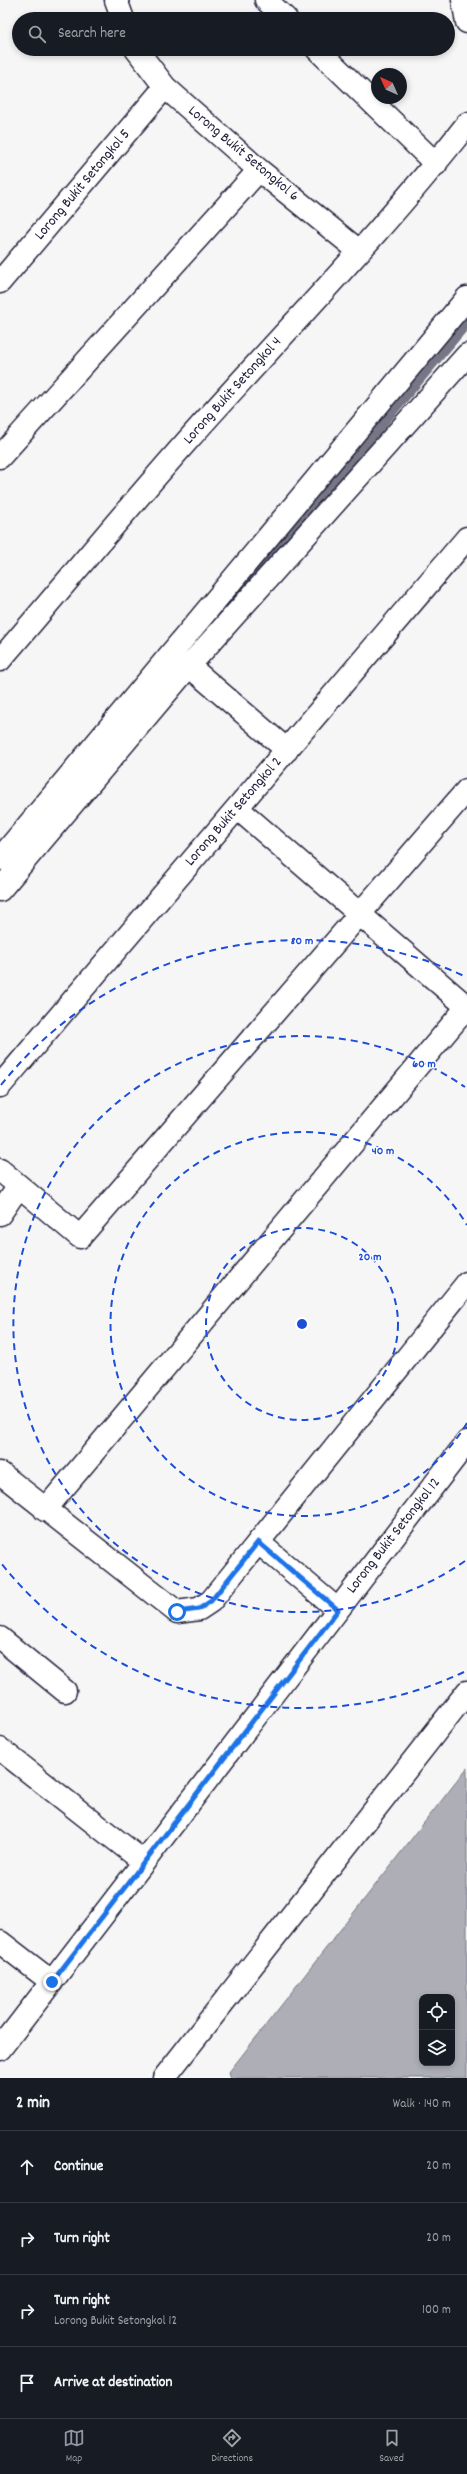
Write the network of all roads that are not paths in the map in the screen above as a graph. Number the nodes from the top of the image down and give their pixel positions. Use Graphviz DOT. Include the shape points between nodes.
graph roads {
  1 [pos="116,0"];
  2 [pos="266,0"];
  3 [pos="463,0"];
  4 [pos="120,12"];
  5 [pos="279,12"];
  6 [pos="467,22"];
  7 [pos="141,56"];
  8 [pos="324,56"];
  9 [pos="165,88"];
  10 [pos="467,124"];
  11 [pos="436,164"];
  12 [pos="259,170"];
  13 [pos="359,251"];
  14 [pos="0,282"];
  15 [pos="467,298"];
  16 [pos="467,355"];
  17 [pos="0,457"];
  18 [pos="467,538"];
  19 [pos="0,660"];
  20 [pos="189,666"];
  21 [pos="287,750"];
  22 [pos="467,790"];
  23 [pos="237,808"];
  24 [pos="0,859"];
  25 [pos="0,890"];
  26 [pos="360,915"];
  27 [pos="467,1007"];
  28 [pos="0,1086"];
  29 [pos="0,1170"];
  30 [pos="19,1186"];
  31 [pos="0,1214"];
  32 [pos="467,1283"];
  33 [pos="467,1442"];
  34 [pos="0,1473"];
  35 [pos="45,1510"];
  36 [pos="258,1542"];
  37 [pos="338,1610"];
  38 [pos="0,1638"];
  39 [pos="65,1691"];
  40 [pos="467,1692"];
  41 [pos="0,1749"];
  42 [pos="144,1862"];
  43 [pos="0,1942"];
  44 [pos="52,1982"];
  45 [pos="0,2049"];
  46 [pos="164,2078"];
  1 -- 4 [label="street"];
  2 -- 5 [label="street"];
  3 -- 6 [label="street"];
  7 -- 9 [label="street, Lorong Bukit Setongkol 6"];
  8 -- 11 [label="street"];
  9 -- 12 [label="street, Lorong Bukit Setongkol 6"];
  9 -- 14 [label="street, Lorong Bukit Setongkol 5"];
  10 -- 11 [label="street, Lorong Bukit Setongkol 4"];
  11 -- 13 [label="street, Lorong Bukit Setongkol 4"];
  12 -- 13 [label="street, Lorong Bukit Setongkol 6"];
  12 -- 17 [label="street"];
  13 -- 19 [label="street, Lorong Bukit Setongkol 4" via="188,441"];
  15 -- 24 [label="street"];
  16 -- 20 [label="street"];
  18 -- 21 [label="street, Lorong Bukit Setongkol 2"];
  20 -- 21 [label="street"];
  20 -- 25 [label="street"];
  21 -- 23 [label="street, Lorong Bukit Setongkol 2"];
  22 -- 26 [label="street"];
  23 -- 26 [label="street"];
  23 -- 28 [label="street, Lorong Bukit Setongkol 2"];
  26 -- 27 [label="street"];
  26 -- 30 [label="street" via="80,1237"];
  27 -- 35 [label="street"];
  29 -- 30 [label="street"];
  30 -- 31 [label="street"];
  32 -- 36 [label="street"];
  33 -- 37 [label="street, Lorong Bukit Setongkol 12"];
  34 -- 35 [label="street"];
  35 -- 36 [label="street" via="177,1612 199,1609 211,1601"];
  36 -- 37 [label="street"];
  37 -- 42 [label="street, Lorong Bukit Setongkol 12"];
  38 -- 39 [label="street"];
  40 -- 46 [label="street"];
  41 -- 42 [label="street"];
  42 -- 44 [label="street, Lorong Bukit Setongkol 12"];
  43 -- 44 [label="street"];
  44 -- 45 [label="street, Lorong Bukit Setongkol 12"];
}
